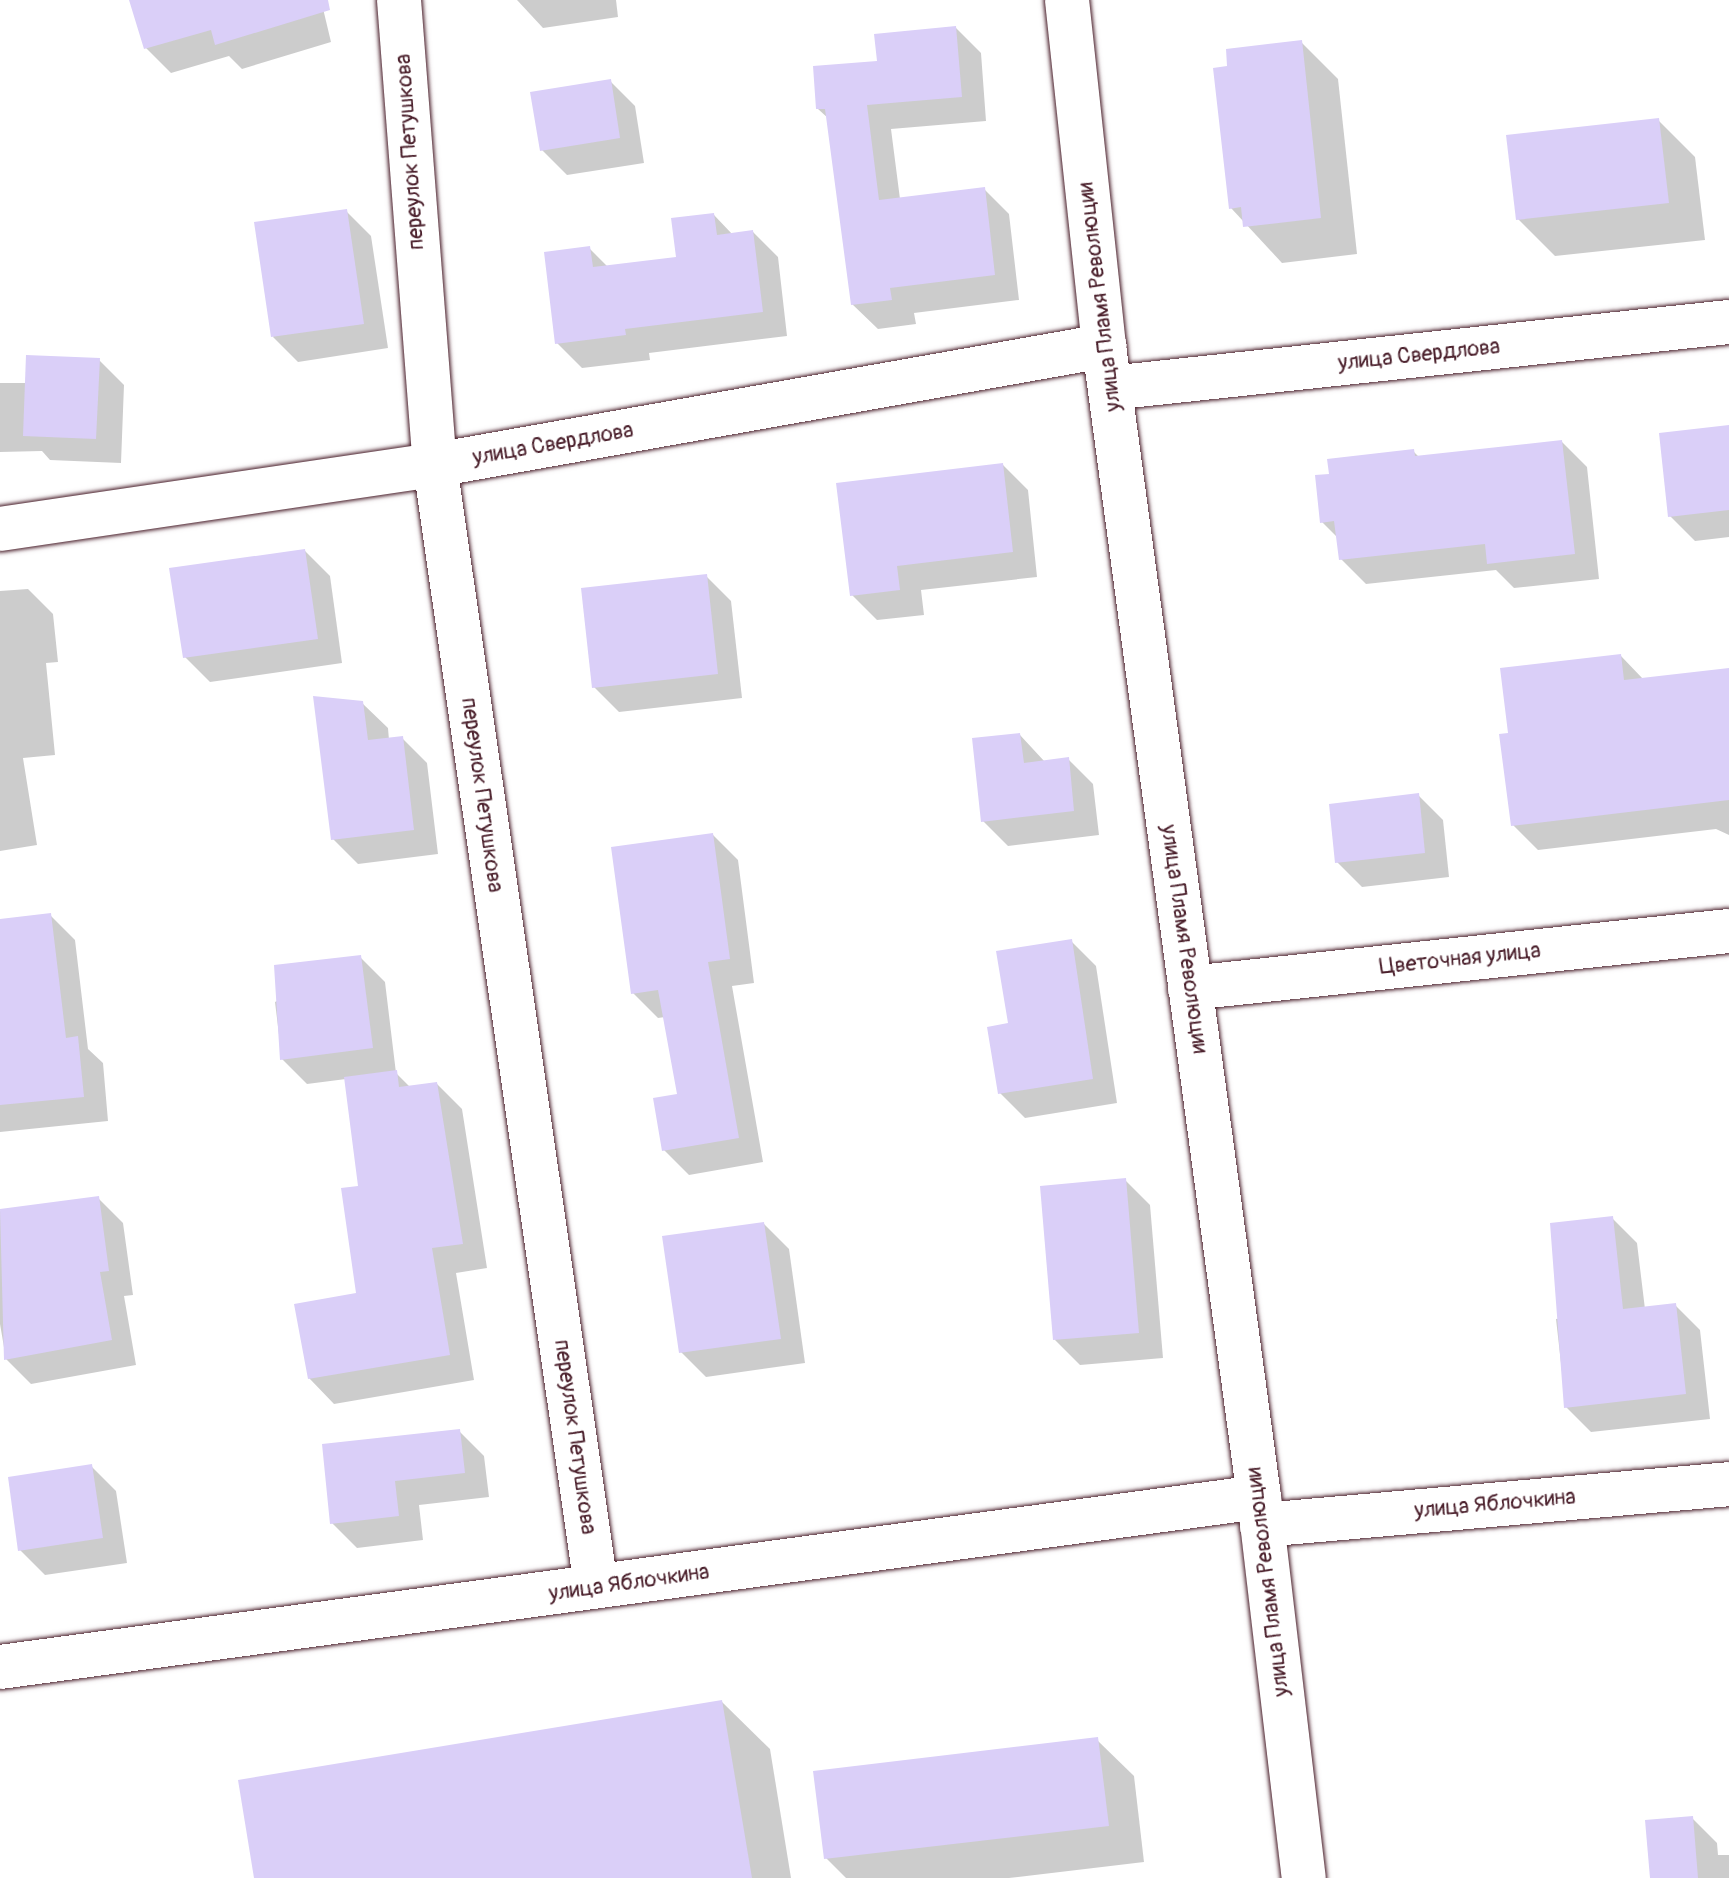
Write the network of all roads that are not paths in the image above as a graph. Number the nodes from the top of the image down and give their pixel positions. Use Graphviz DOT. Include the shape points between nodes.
graph roads {
  1 [pos="399,0"];
  2 [pos="1067,0"];
  3 [pos="1729,322"];
  4 [pos="1107,367"];
  5 [pos="435,465"];
  6 [pos="0,529"];
  7 [pos="1729,931"];
  8 [pos="1190,988"];
  9 [pos="1729,1484"];
  10 [pos="1260,1511"];
  11 [pos="596,1587"];
  12 [pos="0,1667"];
  13 [pos="1304,1878"];
  1 -- 5 [label="street, переулок Петушкова"];
  2 -- 4 [label="street, улица Пламя Революции"];
  3 -- 4 [label="street, улица Свердлова"];
  4 -- 5 [label="street, улица Свердлова"];
  4 -- 8 [label="street, улица Пламя Революции"];
  5 -- 6 [label="street, улица Свердлова"];
  5 -- 11 [label="street, переулок Петушкова"];
  7 -- 8 [label="street, Цветочная улица"];
  8 -- 10 [label="street, улица Пламя Революции"];
  9 -- 10 [label="street, улица Яблочкина"];
  10 -- 11 [label="street, улица Яблочкина"];
  10 -- 13 [label="street, улица Пламя Революции"];
  11 -- 12 [label="street, улица Яблочкина"];
}
